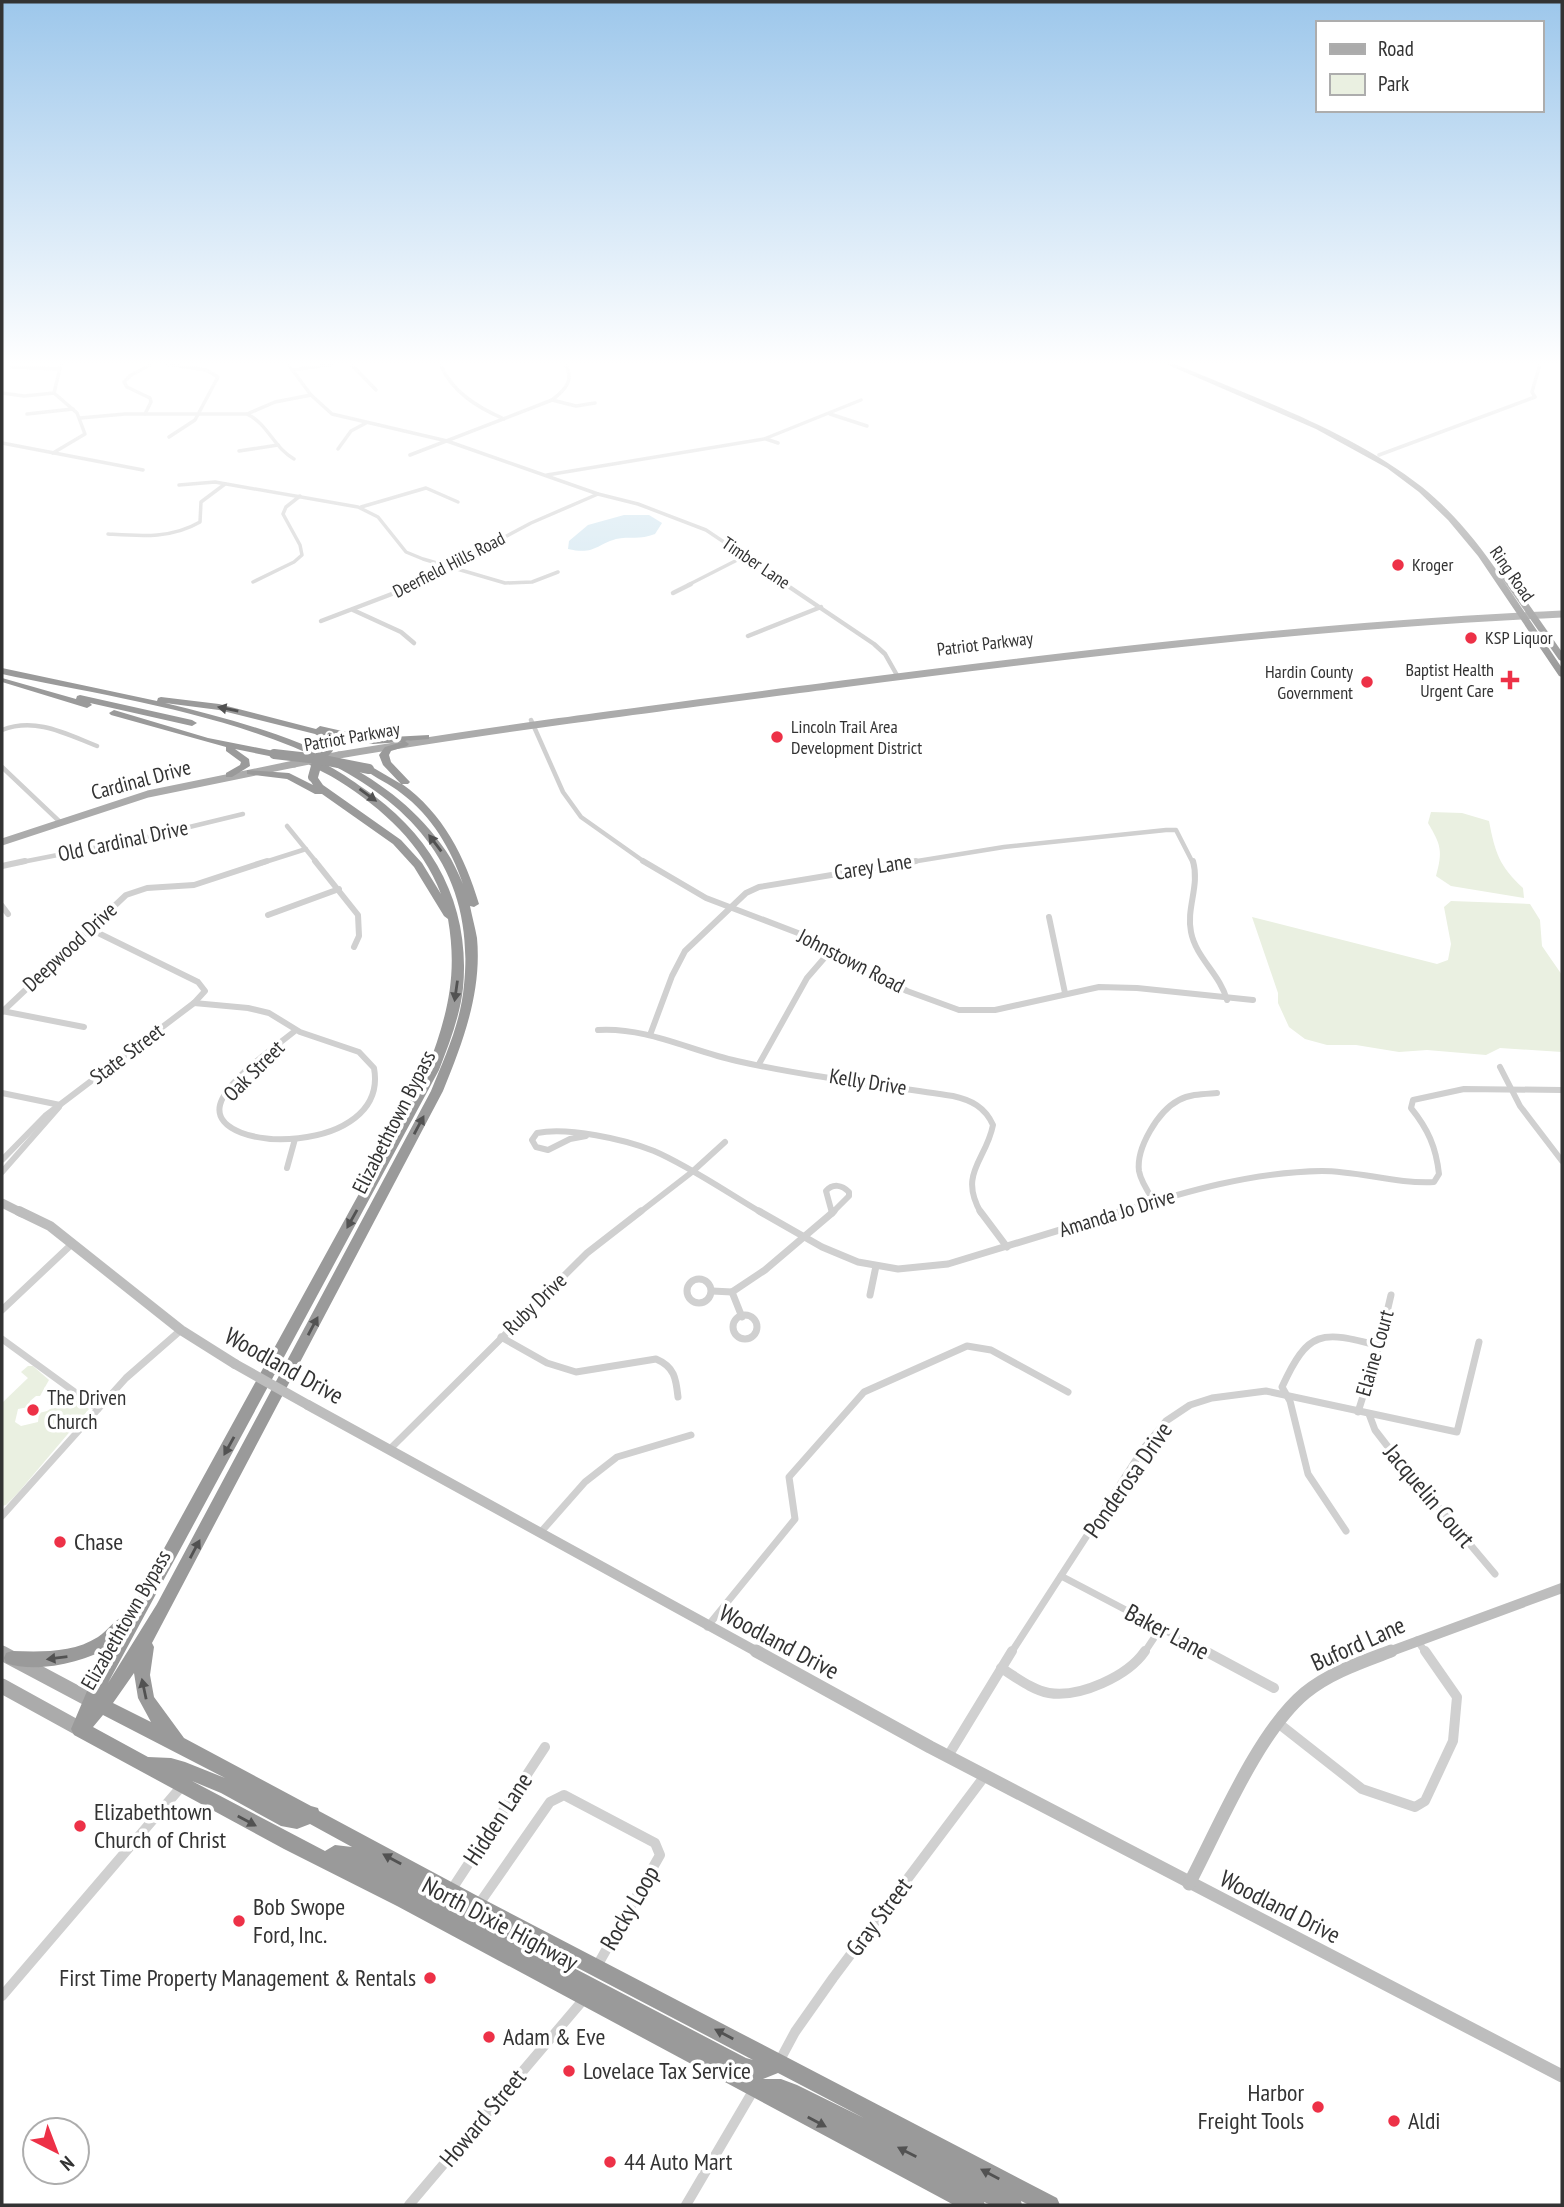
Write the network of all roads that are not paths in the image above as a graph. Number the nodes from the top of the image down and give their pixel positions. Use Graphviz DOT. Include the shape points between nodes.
graph roads {
  1 [pos="127,467"];
  2 [pos="522,467"];
  3 [pos="594,467"];
  4 [pos="1390,467"];
  5 [pos="1397,467"];
  6 [pos="143,470"];
  7 [pos="545,475"];
  8 [pos="225,484"];
  9 [pos="179,485"];
  10 [pos="596,493"];
  11 [pos="300,496"];
  12 [pos="458,502"];
  13 [pos="361,508"];
  14 [pos="108,534"];
  15 [pos="745,556"];
  16 [pos="447,567"];
  17 [pos="558,572"];
  18 [pos="253,582"];
  19 [pos="673,593"];
  20 [pos="821,607"];
  21 [pos="1562,609"];
  22 [pos="353,610"];
  23 [pos="1525,613"];
  24 [pos="1562,614"];
  25 [pos="321,621"];
  26 [pos="748,636"];
  27 [pos="414,643"];
  28 [pos="1562,658"];
  29 [pos="897,674"];
  30 [pos="1562,674"];
  31 [pos="2,676"];
  32 [pos="261,716"];
  33 [pos="533,722"];
  34 [pos="2,730"];
  35 [pos="426,737"];
  36 [pos="206,740"];
  37 [pos="411,742"];
  38 [pos="97,746"];
  39 [pos="274,754"];
  40 [pos="318,759"];
  41 [pos="294,764"];
  42 [pos="2,766"];
  43 [pos="250,772"];
  44 [pos="229,775"];
  45 [pos="347,806"];
  46 [pos="429,811"];
  47 [pos="243,814"];
  48 [pos="60,822"];
  49 [pos="287,825"];
  50 [pos="2,842"];
  51 [pos="306,849"];
  52 [pos="2,866"];
  53 [pos="338,889"];
  54 [pos="2,906"];
  55 [pos="731,908"];
  56 [pos="8,914"];
  57 [pos="268,915"];
  58 [pos="1049,916"];
  59 [pos="88,928"];
  60 [pos="456,929"];
  61 [pos="473,939"];
  62 [pos="354,947"];
  63 [pos="833,948"];
  64 [pos="1066,993"];
  65 [pos="1227,1000"];
  66 [pos="1253,1000"];
  67 [pos="194,1003"];
  68 [pos="2,1011"];
  69 [pos="84,1027"];
  70 [pos="296,1030"];
  71 [pos="598,1030"];
  72 [pos="650,1035"];
  73 [pos="758,1064"];
  74 [pos="1500,1067"];
  75 [pos="1512,1090"];
  76 [pos="1562,1090"];
  77 [pos="2,1093"];
  78 [pos="1217,1093"];
  79 [pos="60,1105"];
  80 [pos="586,1136"];
  81 [pos="295,1139"];
  82 [pos="725,1142"];
  83 [pos="2,1160"];
  84 [pos="1562,1161"];
  85 [pos="287,1168"];
  86 [pos="2,1172"];
  87 [pos="692,1172"];
  88 [pos="1154,1202"];
  89 [pos="2,1203"];
  90 [pos="832,1213"];
  91 [pos="804,1238"];
  92 [pos="73,1243"];
  93 [pos="1007,1247"];
  94 [pos="876,1266"];
  95 [pos="712,1290"];
  96 [pos="732,1292"];
  97 [pos="870,1295"];
  98 [pos="1391,1295"];
  99 [pos="2,1310"];
  100 [pos="742,1317"];
  101 [pos="181,1330"];
  102 [pos="501,1337"];
  103 [pos="2,1339"];
  104 [pos="1479,1342"];
  105 [pos="1379,1346"];
  106 [pos="1068,1392"];
  107 [pos="1285,1393"];
  108 [pos="678,1396"];
  109 [pos="98,1409"];
  110 [pos="1358,1412"];
  111 [pos="1369,1414"];
  112 [pos="691,1435"];
  113 [pos="390,1449"];
  114 [pos="2,1516"];
  115 [pos="1346,1531"];
  116 [pos="540,1533"];
  117 [pos="1495,1574"];
  118 [pos="1061,1576"];
  119 [pos="1562,1588"];
  120 [pos="149,1593"];
  121 [pos="163,1609"];
  122 [pos="707,1627"];
  123 [pos="1160,1629"];
  124 [pos="1417,1640"];
  125 [pos="6,1656"];
  126 [pos="1001,1668"];
  127 [pos="2,1686"];
  128 [pos="1274,1689"];
  129 [pos="97,1704"];
  130 [pos="1277,1722"];
  131 [pos="80,1729"];
  132 [pos="181,1745"];
  133 [pos="545,1747"];
  134 [pos="948,1756"];
  135 [pos="143,1765"];
  136 [pos="985,1776"];
  137 [pos="182,1786"];
  138 [pos="312,1814"];
  139 [pos="326,1862"];
  140 [pos="1189,1884"];
  141 [pos="451,1891"];
  142 [pos="478,1906"];
  143 [pos="440,1920"];
  144 [pos="520,1928"];
  145 [pos="596,1967"];
  146 [pos="2,1996"];
  147 [pos="585,1998"];
  148 [pos="779,2062"];
  149 [pos="1562,2076"];
  150 [pos="754,2089"];
  151 [pos="409,2205"];
  152 [pos="686,2205"];
  153 [pos="975,2205"];
  154 [pos="1012,2205"];
  155 [pos="1051,2205"];
  1 -- 6 [label="street"];
  2 -- 7 [label="street, Timber Lane"];
  3 -- 7 [label="street"];
  4 -- 23 [label="highway, Ring Road" via="1454,521"];
  5 -- 23 [label="highway, Ring Road" via="1455,512 1478,539"];
  7 -- 10 [label="street, Timber Lane"];
  8 -- 9 [label="street"];
  8 -- 11 [label="street"];
  8 -- 14 [label="street" via="201,502 201,518 192,527 164,534"];
  10 -- 15 [label="street, Timber Lane" via="690,523"];
  10 -- 16 [label="street, Deerfield Hills Road"];
  11 -- 13 [label="street"];
  11 -- 18 [label="street" via="283,514 302,555"];
  12 -- 13 [label="street" via="426,488"];
  13 -- 16 [label="street" via="378,517 406,552"];
  15 -- 19 [label="street"];
  15 -- 20 [label="street, Timber Lane"];
  16 -- 17 [label="street" via="512,584 538,581"];
  16 -- 22 [label="street, Deerfield Hills Road" via="405,591"];
  20 -- 26 [label="street"];
  20 -- 29 [label="street, Timber Lane" via="874,644"];
  21 -- 23 [label="main road, Patriot Parkway"];
  22 -- 25 [label="street, Deerfield Hills Road"];
  22 -- 27 [label="street"];
  23 -- 24 [label="main road, Patriot Parkway"];
  23 -- 28 [label="highway, Ring Road"];
  23 -- 29 [label="main road, Patriot Parkway" via="1243,636"];
  23 -- 30 [label="highway, Ring Road"];
  29 -- 33 [label="main road, Patriot Parkway"];
  32 -- 31 [label="highway, one-way"];
  31 -- 36 [label="highway"];
  31 -- 60 [label="highway, Elizabethtown Bypass, one-way" via="238,734 292,752 341,776 384,807 422,847 448,896"];
  61 -- 31 [label="highway, Elizabethtown Bypass, one-way" via="464,897 439,848 401,806 351,770 253,730"];
  32 -- 35 [label="highway" via="363,740"];
  32 -- 40 [label="highway, bridge" via="327,737 331,744"];
  33 -- 35 [label="main road, Patriot Parkway"];
  33 -- 37 [label="main road, Patriot Parkway"];
  33 -- 55 [label="street, Johnstown Road" via="561,789 580,818 701,895"];
  34 -- 38 [label="street" via="30,723"];
  35 -- 37 [label="main road, Patriot Parkway"];
  36 -- 39 [label="highway"];
  36 -- 44 [label="highway" via="235,751 246,761"];
  37 -- 40 [label="main road, Patriot Parkway, bridge"];
  37 -- 46 [label="highway" via="388,750 386,763"];
  39 -- 40 [label="highway, bridge"];
  40 -- 41 [label="main road, Patriot Parkway, bridge"];
  40 -- 45 [label="highway, bridge" via="313,776 319,787"];
  40 -- 46 [label="highway, bridge" via="369,769 393,780"];
  41 -- 43 [label="main road, Cardinal Drive"];
  42 -- 48 [label="street"];
  43 -- 44 [label="main road, Cardinal Drive"];
  43 -- 45 [label="highway" via="289,776"];
  44 -- 48 [label="main road, Cardinal Drive" via="128,799"];
  45 -- 60 [label="highway" via="382,830 418,865"];
  46 -- 61 [label="highway" via="468,881 476,913"];
  47 -- 52 [label="street, Old Cardinal Drive"];
  48 -- 50 [label="main road, Cardinal Drive"];
  49 -- 51 [label="street"];
  51 -- 53 [label="street"];
  51 -- 59 [label="street, Deepwood Drive" via="194,885 136,891"];
  53 -- 57 [label="street"];
  53 -- 62 [label="street" via="359,919"];
  54 -- 56 [label="street"];
  55 -- 63 [label="street, Johnstown Road"];
  55 -- 65 [label="street, Carey Lane" via="752,890 774,883 1004,847 1176,830 1187,845 1196,873 1191,931 1198,950 1222,982"];
  55 -- 72 [label="street, Carey Lane" via="681,957"];
  58 -- 64 [label="street"];
  59 -- 67 [label="street" via="198,982 205,991"];
  59 -- 68 [label="street, Deepwood Drive"];
  60 -- 120 [label="highway, Elizabethtown Bypass, one-way" via="457,988 433,1070"];
  121 -- 61 [label="highway, Elizabethtown Bypass, one-way" via="445,1075 471,998"];
  63 -- 64 [label="street, Johnstown Road" via="925,998 957,1010 1004,1010"];
  63 -- 73 [label="street" via="807,978"];
  64 -- 65 [label="street, Johnstown Road" via="1124,987"];
  65 -- 66 [label="street, Johnstown Road"];
  67 -- 70 [label="street, Oak Street" via="262,1011"];
  67 -- 79 [label="street, State Street"];
  68 -- 69 [label="street"];
  70 -- 81 [label="street, Oak Street" via="228,1091 219,1113 226,1126 237,1132"];
  70 -- 81 [label="street, Oak Street" via="359,1052 372,1063 376,1078 363,1108 349,1123 325,1135"];
  71 -- 72 [label="street, Kelly Drive"];
  72 -- 73 [label="street, Kelly Drive"];
  73 -- 93 [label="street, Kelly Drive" via="953,1096 979,1105 988,1114 992,1130 973,1171 971,1189 980,1211"];
  74 -- 75 [label="street"];
  75 -- 76 [label="street, Amanda Jo Drive"];
  75 -- 84 [label="street"];
  75 -- 88 [label="street, Amanda Jo Drive" via="1454,1090 1410,1102 1436,1144 1439,1174 1434,1182 1345,1172 1285,1172 1236,1179"];
  77 -- 79 [label="street"];
  78 -- 88 [label="street" via="1181,1099 1160,1118 1138,1166"];
  79 -- 83 [label="street, State Street"];
  79 -- 86 [label="street, State Street"];
  80 -- 80 [label="street, Amanda Jo Drive" via="549,1130 532,1140 536,1147 548,1150"];
  80 -- 87 [label="street, Amanda Jo Drive" via="654,1151"];
  81 -- 85 [label="street"];
  82 -- 87 [label="street, Ruby Drive"];
  87 -- 91 [label="street, Amanda Jo Drive"];
  87 -- 102 [label="street, Ruby Drive" via="587,1253"];
  88 -- 93 [label="street, Amanda Jo Drive"];
  89 -- 92 [label="street, Woodland Drive" via="36,1218"];
  90 -- 91 [label="street"];
  91 -- 94 [label="street, Amanda Jo Drive"];
  91 -- 96 [label="street"];
  92 -- 99 [label="street"];
  92 -- 101 [label="street, Woodland Drive"];
  93 -- 94 [label="street, Amanda Jo Drive" via="933,1267"];
  94 -- 97 [label="street"];
  95 -- 96 [label="street"];
  96 -- 100 [label="street"];
  98 -- 105 [label="street, Elaine Court"];
  101 -- 109 [label="street"];
  101 -- 113 [label="street, Woodland Drive, bridge"];
  102 -- 108 [label="street" via="575,1372 662,1360 676,1373"];
  102 -- 113 [label="street, Ruby Drive"];
  103 -- 109 [label="street"];
  104 -- 111 [label="street, Ponderosa Drive" via="1457,1432"];
  105 -- 107 [label="street" via="1337,1335 1315,1337 1283,1385"];
  105 -- 110 [label="street, Elaine Court"];
  106 -- 122 [label="street" via="991,1350 975,1346 953,1351 864,1392 789,1477 787,1488 796,1504 794,1519"];
  107 -- 110 [label="street, Ponderosa Drive"];
  107 -- 115 [label="street" via="1308,1474"];
  107 -- 118 [label="street, Ponderosa Drive" via="1212,1398 1173,1415 1143,1449"];
  109 -- 114 [label="street"];
  110 -- 111 [label="street, Ponderosa Drive"];
  111 -- 117 [label="street, Jacquelin Court" via="1392,1452"];
  112 -- 116 [label="street" via="607,1463"];
  113 -- 116 [label="street, Woodland Drive"];
  116 -- 122 [label="street, Woodland Drive"];
  118 -- 123 [label="street, Baker Lane"];
  118 -- 126 [label="street, Ponderosa Drive"];
  119 -- 124 [label="street, Buford Lane"];
  120 -- 125 [label="highway, one-way" via="120,1629 95,1648 63,1658"];
  120 -- 129 [label="highway, Elizabethtown Bypass"];
  121 -- 129 [label="highway, Elizabethtown Bypass" via="127,1672"];
  132 -- 121 [label="highway, one-way" via="154,1715 143,1689 143,1659"];
  122 -- 134 [label="street, Woodland Drive"];
  123 -- 126 [label="street" via="1127,1672 1072,1691 1046,1692"];
  123 -- 128 [label="street, Baker Lane"];
  124 -- 130 [label="street, Buford Lane" via="1339,1671 1305,1693"];
  124 -- 130 [label="street" via="1457,1697 1453,1741 1425,1801 1415,1807 1362,1789"];
  125 -- 129 [label="main road"];
  126 -- 134 [label="street, Ponderosa Drive"];
  127 -- 131 [label="main road, North Dixie Highway"];
  129 -- 131 [label="highway, Elizabethtown Bypass"];
  129 -- 132 [label="highway, North Dixie Highway"];
  130 -- 140 [label="street, Buford Lane"];
  131 -- 135 [label="highway, North Dixie Highway"];
  132 -- 138 [label="highway, North Dixie Highway"];
  133 -- 141 [label="street, Hidden Lane"];
  134 -- 136 [label="street, Woodland Drive"];
  135 -- 137 [label="highway, North Dixie Highway"];
  135 -- 138 [label="highway" via="161,1763 177,1768 284,1819 294,1821"];
  136 -- 140 [label="street, Woodland Drive"];
  136 -- 148 [label="street, Gray Street" via="833,1978"];
  137 -- 139 [label="highway, North Dixie Highway, one-way"];
  137 -- 146 [label="street"];
  141 -- 138 [label="highway, North Dixie Highway, one-way"];
  139 -- 143 [label="highway, North Dixie Highway"];
  139 -- 144 [label="highway" via="335,1854 347,1854 481,1925"];
  140 -- 149 [label="street, Woodland Drive"];
  141 -- 142 [label="highway, North Dixie Highway"];
  142 -- 144 [label="highway, North Dixie Highway"];
  142 -- 145 [label="street, Rocky Loop" via="550,1802 564,1796 588,1807 655,1843 660,1855"];
  143 -- 147 [label="highway, North Dixie Highway"];
  143 -- 148 [label="highway" via="521,1951 742,2067 764,2070"];
  144 -- 145 [label="highway, North Dixie Highway"];
  148 -- 145 [label="highway, North Dixie Highway, one-way"];
  147 -- 150 [label="highway, North Dixie Highway"];
  147 -- 151 [label="street, Howard Street"];
  155 -- 148 [label="highway, North Dixie Highway, one-way"];
  150 -- 152 [label="street"];
  150 -- 153 [label="highway, North Dixie Highway, one-way"];
  154 -- 150 [label="highway, one-way" via="797,2095 781,2089"];
}
